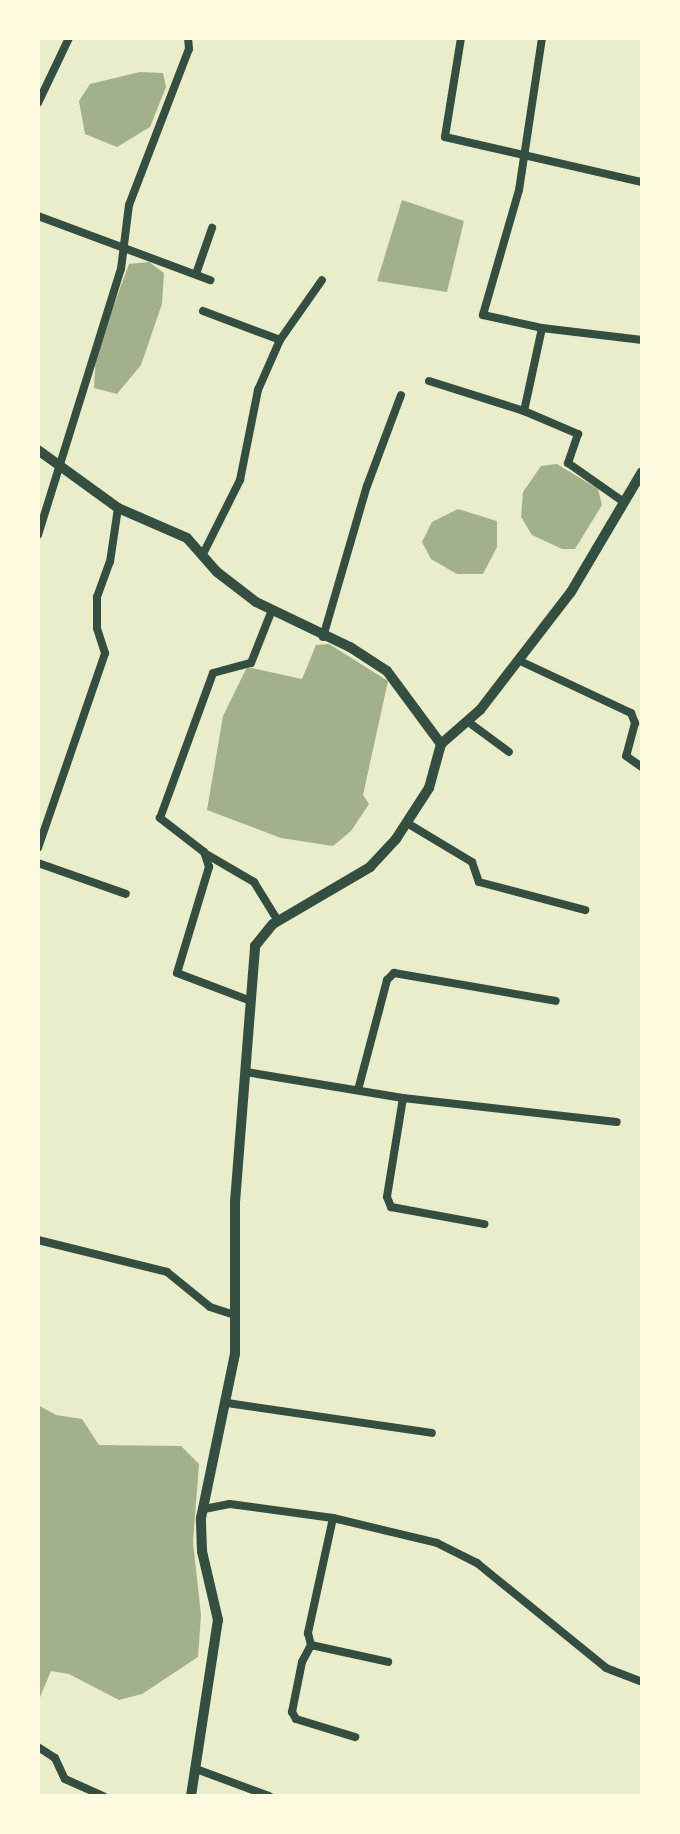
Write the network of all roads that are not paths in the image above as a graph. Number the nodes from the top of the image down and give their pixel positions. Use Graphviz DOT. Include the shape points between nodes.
graph roads {
  1 [pos="69,38"];
  2 [pos="188,38"];
  3 [pos="461,38"];
  4 [pos="542,38"];
  5 [pos="38,103"];
  6 [pos="524,154"];
  7 [pos="642,182"];
  8 [pos="38,216"];
  9 [pos="212,228"];
  10 [pos="124,247"];
  11 [pos="196,274"];
  12 [pos="210,280"];
  13 [pos="322,280"];
  14 [pos="203,311"];
  15 [pos="542,328"];
  16 [pos="280,340"];
  17 [pos="642,340"];
  18 [pos="429,381"];
  19 [pos="401,395"];
  20 [pos="524,411"];
  21 [pos="38,450"];
  22 [pos="60,464"];
  23 [pos="642,472"];
  24 [pos="624,502"];
  25 [pos="118,508"];
  26 [pos="38,535"];
  27 [pos="203,554"];
  28 [pos="272,610"];
  29 [pos="323,637"];
  30 [pos="518,660"];
  31 [pos="467,721"];
  32 [pos="441,744"];
  33 [pos="509,752"];
  34 [pos="642,767"];
  35 [pos="407,823"];
  36 [pos="38,848"];
  37 [pos="205,854"];
  38 [pos="38,863"];
  39 [pos="126,894"];
  40 [pos="585,910"];
  41 [pos="278,921"];
  42 [pos="251,1001"];
  43 [pos="556,1001"];
  44 [pos="246,1072"];
  45 [pos="358,1090"];
  46 [pos="403,1098"];
  47 [pos="617,1122"];
  48 [pos="484,1224"];
  49 [pos="38,1240"];
  50 [pos="235,1315"];
  51 [pos="227,1403"];
  52 [pos="432,1433"];
  53 [pos="204,1509"];
  54 [pos="333,1518"];
  55 [pos="311,1645"];
  56 [pos="388,1662"];
  57 [pos="642,1682"];
  58 [pos="355,1737"];
  59 [pos="38,1747"];
  60 [pos="196,1769"];
  61 [pos="103,1796"];
  62 [pos="191,1796"];
  63 [pos="269,1796"];
  1 -- 5 [label="street"];
  2 -- 10 [label="street" via="189,49 129,205"];
  3 -- 6 [label="street" via="445,137"];
  4 -- 6 [label="street"];
  6 -- 7 [label="street"];
  6 -- 15 [label="street" via="483,315"];
  8 -- 10 [label="street"];
  9 -- 11 [label="street"];
  10 -- 11 [label="street"];
  10 -- 22 [label="street"];
  11 -- 12 [label="street"];
  13 -- 16 [label="street"];
  14 -- 16 [label="street"];
  15 -- 17 [label="street"];
  15 -- 20 [label="street"];
  16 -- 27 [label="street" via="258,390 240,480"];
  18 -- 20 [label="street"];
  19 -- 29 [label="street" via="362,500"];
  20 -- 24 [label="street" via="578,434 568,463"];
  21 -- 22 [label="street"];
  22 -- 25 [label="street"];
  22 -- 26 [label="street"];
  23 -- 24 [label="street"];
  24 -- 30 [label="street" via="571,592"];
  25 -- 27 [label="street" via="187,538"];
  25 -- 36 [label="street" via="110,562 97,597 97,628 105,653"];
  27 -- 28 [label="street" via="217,572"];
  28 -- 29 [label="street"];
  28 -- 37 [label="street" via="251,663 213,673 160,818"];
  29 -- 32 [label="street" via="387,671"];
  30 -- 31 [label="street"];
  30 -- 34 [label="street" via="631,713 635,723 626,756"];
  31 -- 32 [label="street"];
  31 -- 33 [label="street"];
  32 -- 35 [label="street" via="429,788"];
  35 -- 40 [label="street" via="472,862 479,882"];
  35 -- 41 [label="street" via="370,867"];
  37 -- 41 [label="street" via="254,882"];
  37 -- 42 [label="street" via="209,867 177,973"];
  38 -- 39 [label="street"];
  41 -- 42 [label="street" via="255,946"];
  42 -- 44 [label="street"];
  43 -- 45 [label="street" via="394,973 387,980"];
  44 -- 45 [label="street"];
  44 -- 50 [label="street" via="235,1202"];
  45 -- 46 [label="street"];
  46 -- 47 [label="street"];
  46 -- 48 [label="street" via="387,1197 391,1207"];
  49 -- 50 [label="street" via="167,1272 210,1307"];
  50 -- 51 [label="street"];
  51 -- 52 [label="street"];
  51 -- 53 [label="street"];
  53 -- 54 [label="street" via="230,1504"];
  53 -- 60 [label="street" via="202,1551 218,1620"];
  54 -- 55 [label="street" via="308,1633"];
  54 -- 57 [label="street" via="437,1543 477,1563 606,1668"];
  55 -- 56 [label="street"];
  55 -- 58 [label="street" via="302,1662 292,1712 296,1719"];
  59 -- 61 [label="street" via="55,1758 65,1779"];
  60 -- 62 [label="street"];
  60 -- 63 [label="street"];
}
